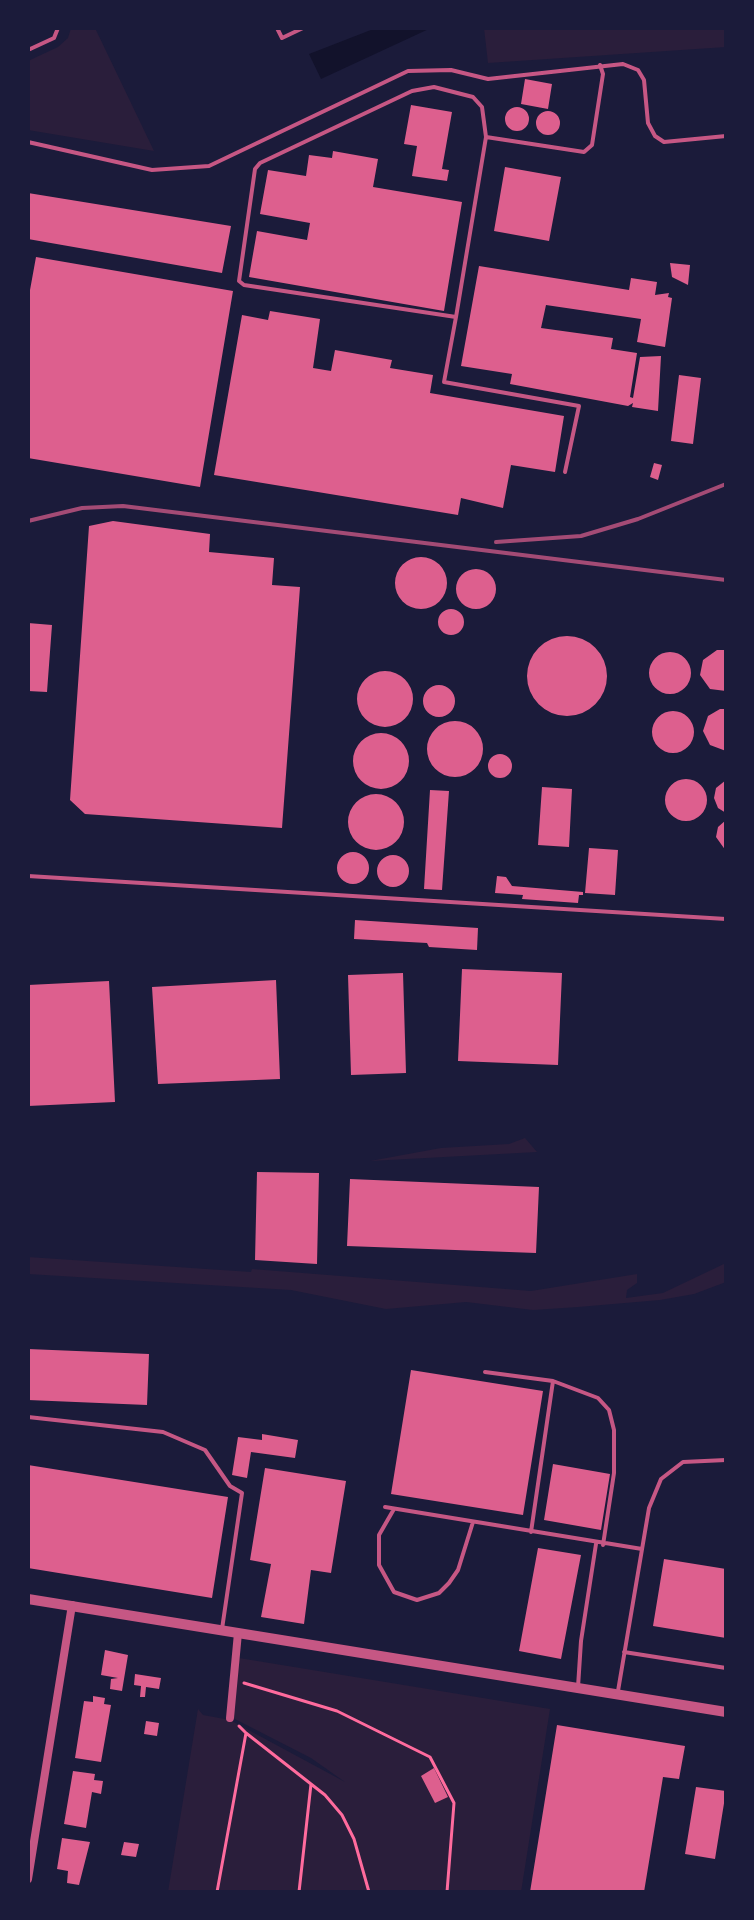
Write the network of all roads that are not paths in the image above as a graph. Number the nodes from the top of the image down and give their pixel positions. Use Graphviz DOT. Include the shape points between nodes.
graph roads {
  1 [pos="58,28"];
  2 [pos="277,28"];
  3 [pos="303,28"];
  4 [pos="28,50"];
  5 [pos="600,65"];
  6 [pos="726,136"];
  7 [pos="486,137"];
  8 [pos="28,142"];
  9 [pos="456,317"];
  10 [pos="565,472"];
  11 [pos="28,876"];
  12 [pos="726,919"];
  13 [pos="485,1372"];
  14 [pos="553,1381"];
  15 [pos="28,1417"];
  16 [pos="726,1460"];
  17 [pos="385,1507"];
  18 [pos="394,1509"];
  19 [pos="473,1522"];
  20 [pos="531,1532"];
  21 [pos="596,1544"];
  22 [pos="603,1545"];
  23 [pos="642,1549"];
  24 [pos="28,1599"];
  25 [pos="72,1605"];
  26 [pos="222,1630"];
  27 [pos="238,1633"];
  28 [pos="624,1652"];
  29 [pos="726,1668"];
  30 [pos="578,1687"];
  31 [pos="618,1694"];
  32 [pos="726,1712"];
  33 [pos="230,1718"];
  34 [pos="28,1879"];
  1 -- 4 [label="lane" via="54,38"];
  2 -- 3 [label="lane" via="282,38"];
  5 -- 6 [label="lane" via="638,70 644,80 648,123 664,142"];
  5 -- 7 [label="lane" via="592,145 584,152"];
  5 -- 8 [label="lane" via="488,79 451,70 408,71 209,166 152,170"];
  7 -- 9 [label="lane"];
  7 -- 9 [label="lane" via="482,107 473,97 434,87 379,105 260,163 254,176 239,281 244,285"];
  9 -- 10 [label="lane" via="444,382 579,406"];
  11 -- 12 [label="lane"];
  13 -- 14 [label="lane"];
  14 -- 20 [label="lane"];
  14 -- 22 [label="lane" via="598,1398 609,1410 614,1473"];
  15 -- 26 [label="lane" via="163,1432 205,1450 230,1486 242,1493"];
  16 -- 23 [label="lane" via="683,1462 661,1479"];
  17 -- 18 [label="lane"];
  18 -- 19 [label="lane"];
  18 -- 19 [label="lane" via="379,1535 379,1565 394,1592 417,1600 429,1599 449,1583"];
  19 -- 20 [label="lane"];
  20 -- 21 [label="lane"];
  21 -- 22 [label="lane"];
  21 -- 30 [label="lane"];
  22 -- 23 [label="lane"];
  23 -- 28 [label="lane"];
  24 -- 25 [label="street"];
  25 -- 26 [label="street"];
  25 -- 34 [label="street"];
  26 -- 27 [label="street"];
  27 -- 30 [label="street"];
  27 -- 33 [label="street"];
  28 -- 29 [label="lane"];
  28 -- 31 [label="lane"];
  30 -- 31 [label="street"];
  31 -- 32 [label="street"];
}
